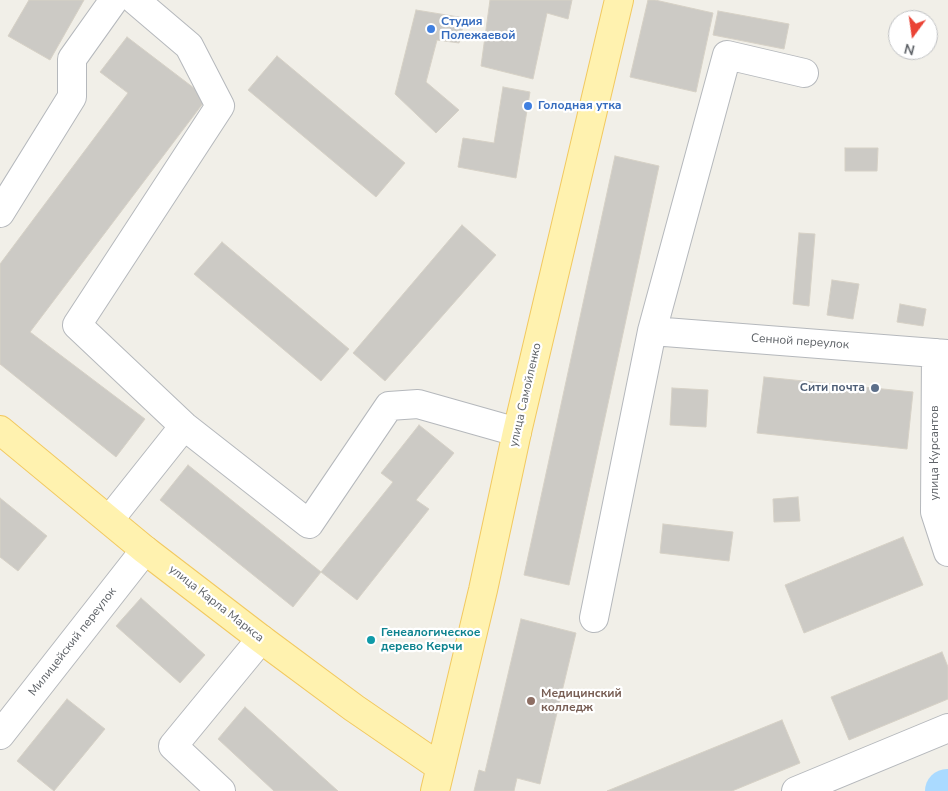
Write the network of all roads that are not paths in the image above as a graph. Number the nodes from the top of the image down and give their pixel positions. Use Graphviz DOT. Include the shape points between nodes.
graph roads {
  1 [pos="114,0"];
  2 [pos="135,0"];
  3 [pos="619,0"];
  4 [pos="804,73"];
  5 [pos="0,213"];
  6 [pos="652,330"];
  7 [pos="942,353"];
  8 [pos="184,426"];
  9 [pos="0,430"];
  10 [pos="517,432"];
  11 [pos="110,519"];
  12 [pos="145,550"];
  13 [pos="948,552"];
  14 [pos="594,618"];
  15 [pos="261,639"];
  16 [pos="948,728"];
  17 [pos="0,735"];
  18 [pos="438,779"];
  19 [pos="221,791"];
  20 [pos="796,791"];
  1 -- 5 [label="street" via="72,59 72,97"];
  2 -- 8 [label="street" via="189,46 220,106 77,326"];
  3 -- 10 [label="main road, улица Самойленко"];
  4 -- 6 [label="street" via="727,55"];
  6 -- 7 [label="street, Сенной переулок"];
  6 -- 14 [label="street"];
  7 -- 13 [label="street, улица Курсантов" via="935,512"];
  8 -- 10 [label="street" via="309,524 389,406 418,404"];
  8 -- 11 [label="street"];
  9 -- 11 [label="main road, улица Карла Маркса"];
  10 -- 18 [label="main road, улица Самойленко"];
  11 -- 12 [label="main road, улица Карла Маркса"];
  12 -- 15 [label="main road, улица Карла Маркса"];
  12 -- 17 [label="street, Милицейский переулок"];
  15 -- 18 [label="main road, улица Карла Маркса" via="354,708"];
  15 -- 19 [label="street" via="173,746"];
  16 -- 20 [label="street"];
}
